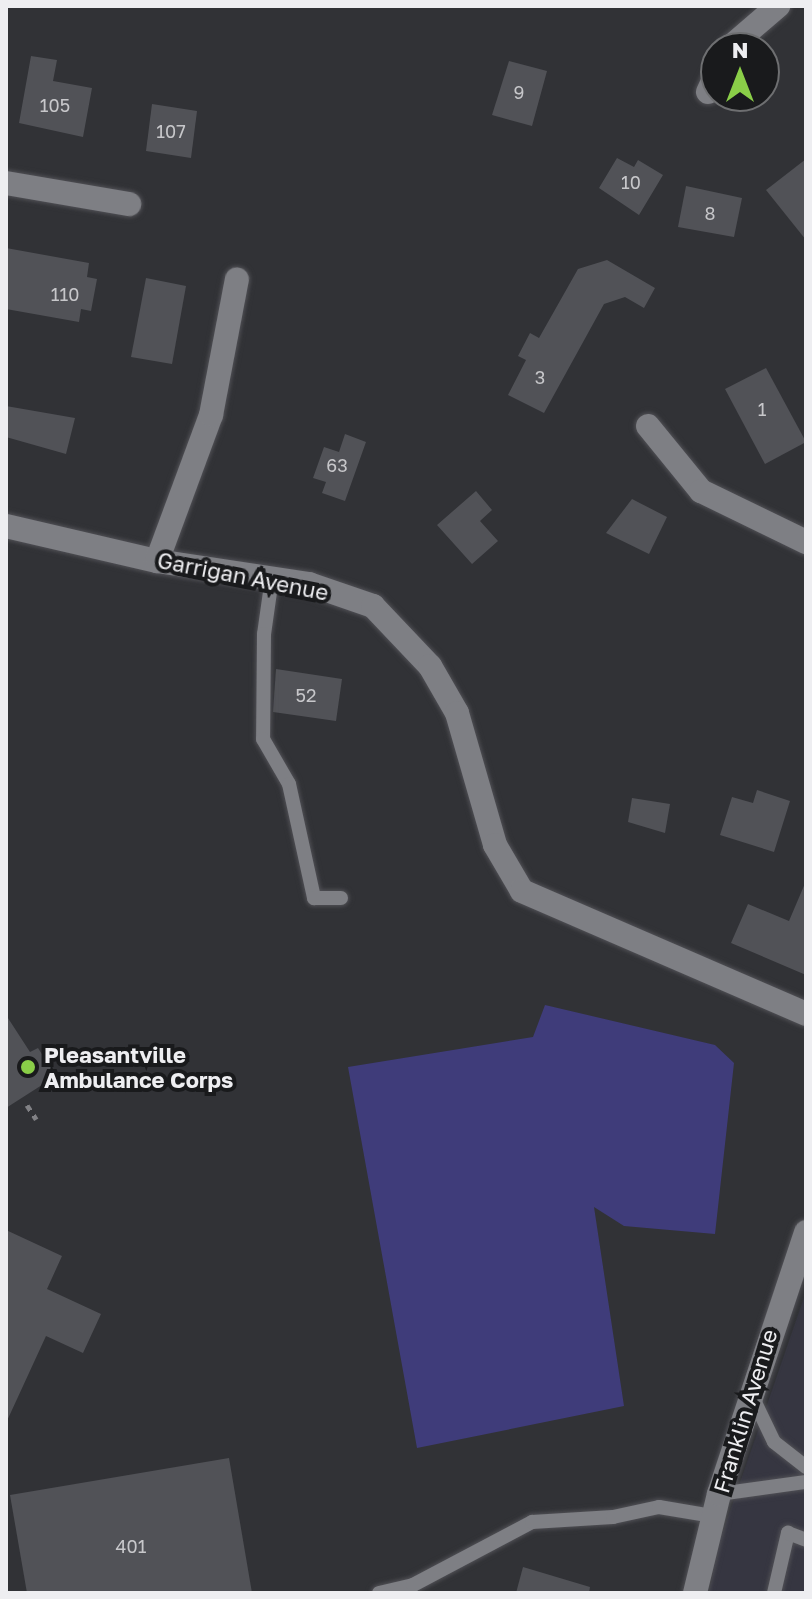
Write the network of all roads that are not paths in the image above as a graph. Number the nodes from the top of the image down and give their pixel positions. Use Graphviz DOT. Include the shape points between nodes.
graph roads {
  1 [pos="778,6"];
  2 [pos="748,32"];
  3 [pos="6,183"];
  4 [pos="129,204"];
  5 [pos="237,279"];
  6 [pos="648,426"];
  7 [pos="6,526"];
  8 [pos="806,542"];
  9 [pos="157,561"];
  10 [pos="272,578"];
  11 [pos="341,898"];
  12 [pos="806,1014"];
  13 [pos="806,1232"];
  14 [pos="751,1394"];
  15 [pos="806,1467"];
  16 [pos="806,1482"];
  17 [pos="716,1505"];
  18 [pos="806,1540"];
  19 [pos="379,1593"];
  20 [pos="695,1593"];
  21 [pos="774,1593"];
  1 -- 2 [label="street"];
  3 -- 4 [label="street"];
  5 -- 9 [label="street" via="211,415"];
  6 -- 8 [label="street" via="701,491"];
  7 -- 9 [label="street, Garrigan Avenue"];
  9 -- 10 [label="street, Garrigan Avenue"];
  10 -- 11 [label="lane" via="264,634 263,739 289,784 314,898"];
  10 -- 12 [label="street, Garrigan Avenue" via="373,606 430,666 457,713 495,845 522,891"];
  13 -- 14 [label="street, Franklin Avenue"];
  14 -- 15 [label="lane" via="774,1442"];
  14 -- 17 [label="street, Franklin Avenue"];
  16 -- 17 [label="lane"];
  17 -- 19 [label="lane" via="532,1522 413,1585"];
  17 -- 20 [label="street, Franklin Avenue"];
  18 -- 21 [label="lane" via="788,1533"];
}
